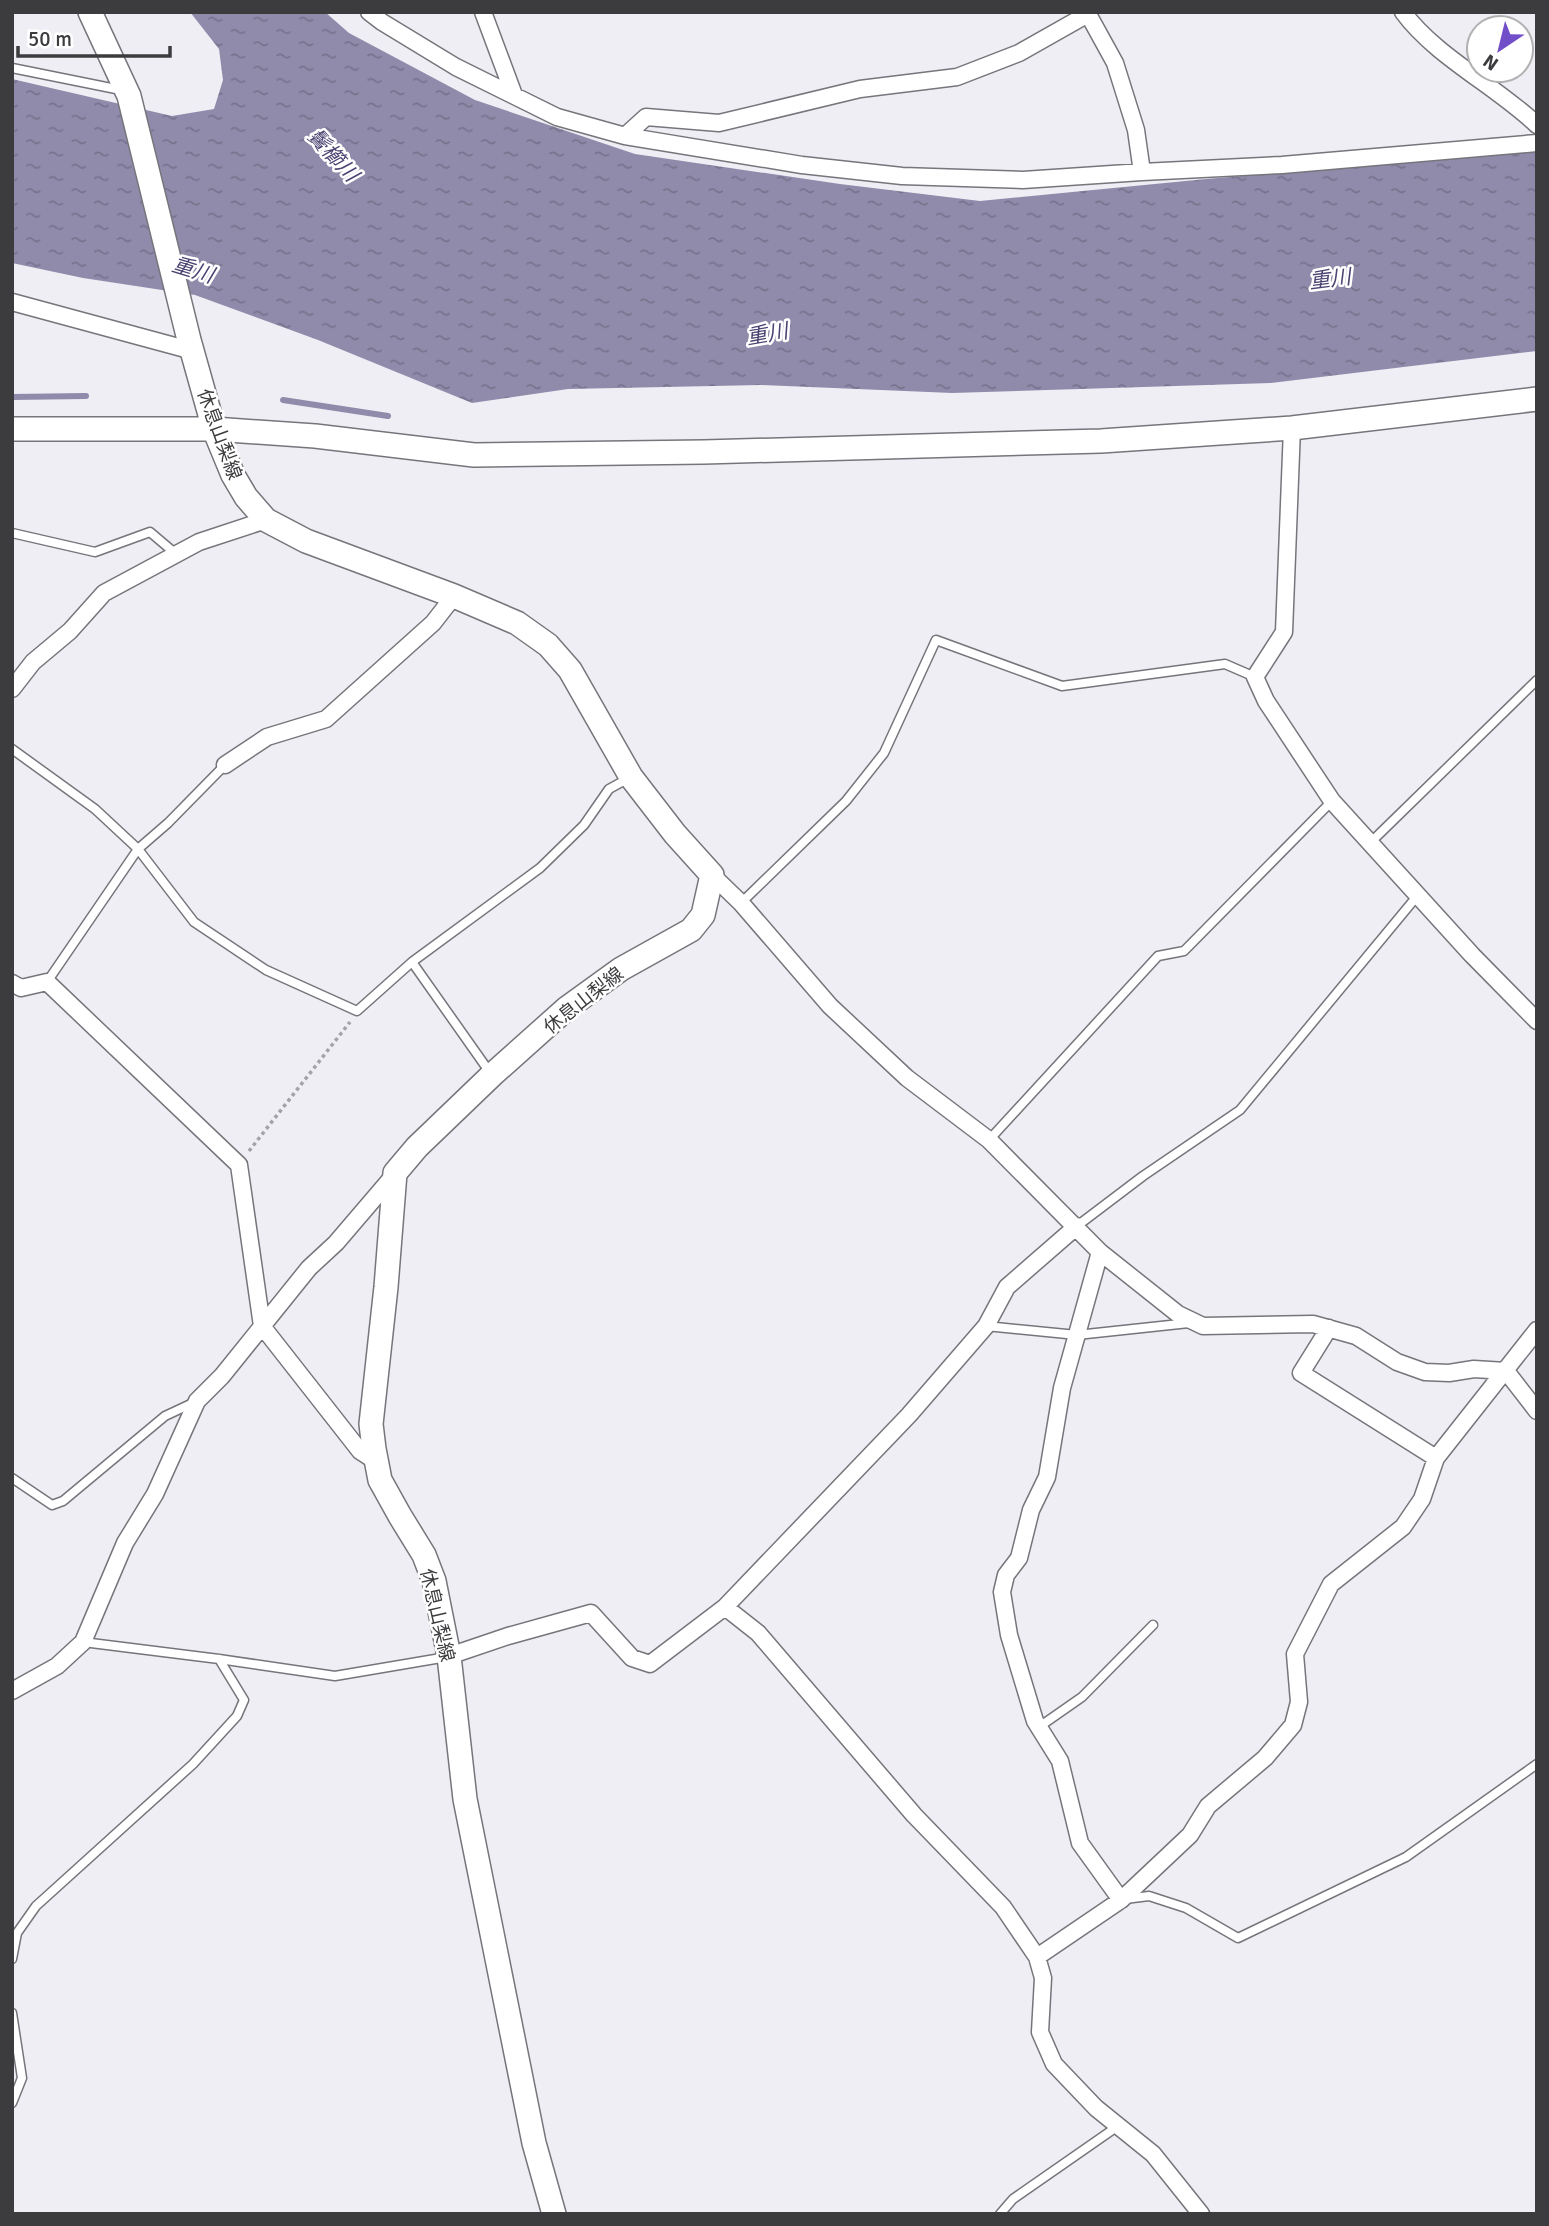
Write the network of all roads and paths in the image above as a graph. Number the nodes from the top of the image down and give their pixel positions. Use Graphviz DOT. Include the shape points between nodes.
graph roads {
  1 [pos="90,12"];
  2 [pos="369,12"];
  3 [pos="483,12"];
  4 [pos="1403,12"];
  5 [pos="1088,13"];
  6 [pos="12,68"];
  7 [pos="128,94"];
  8 [pos="514,95"];
  9 [pos="1537,125"];
  10 [pos="625,136"];
  11 [pos="1537,143"];
  12 [pos="1142,172"];
  13 [pos="12,302"];
  14 [pos="191,346"];
  15 [pos="1537,399"];
  16 [pos="1292,428"];
  17 [pos="12,429"];
  18 [pos="214,429"];
  19 [pos="265,520"];
  20 [pos="12,533"];
  21 [pos="176,554"];
  22 [pos="454,596"];
  23 [pos="1255,677"];
  24 [pos="1537,680"];
  25 [pos="12,689"];
  26 [pos="12,749"];
  27 [pos="225,765"];
  28 [pos="631,777"];
  29 [pos="1332,801"];
  30 [pos="1370,842"];
  31 [pos="138,849"];
  32 [pos="712,875"];
  33 [pos="1418,895"];
  34 [pos="741,903"];
  35 [pos="412,962"];
  36 [pos="47,982"];
  37 [pos="12,983"];
  38 [pos="357,1012"];
  39 [pos="1537,1020"];
  40 [pos="492,1075"];
  41 [pos="989,1140"];
  42 [pos="239,1165"];
  43 [pos="395,1173"];
  44 [pos="1077,1226"];
  45 [pos="1100,1252"];
  46 [pos="1195,1322"];
  47 [pos="262,1326"];
  48 [pos="986,1326"];
  49 [pos="1329,1328"];
  50 [pos="1537,1330"];
  51 [pos="1077,1335"];
  52 [pos="1506,1371"];
  53 [pos="197,1401"];
  54 [pos="1537,1411"];
  55 [pos="1436,1458"];
  56 [pos="377,1462"];
  57 [pos="12,1478"];
  58 [pos="725,1606"];
  59 [pos="1153,1625"];
  60 [pos="83,1643"];
  61 [pos="449,1656"];
  62 [pos="219,1659"];
  63 [pos="12,1691"];
  64 [pos="1039,1727"];
  65 [pos="1537,1764"];
  66 [pos="1121,1900"];
  67 [pos="1037,1957"];
  68 [pos="12,1959"];
  69 [pos="12,2013"];
  70 [pos="12,2103"];
  71 [pos="1118,2126"];
  72 [pos="554,2214"];
  73 [pos="1000,2214"];
  74 [pos="1201,2214"];
  1 -- 7 [label="main road, 休息山梨線"];
  2 -- 8 [label="street" via="456,67"];
  3 -- 8 [label="street"];
  4 -- 9 [label="street" via="1417,32"];
  5 -- 10 [label="street" via="1019,53 957,77 860,89 719,123 646,117"];
  5 -- 12 [label="street" via="1115,64 1136,130"];
  6 -- 7 [label="lane"];
  7 -- 14 [label="main road, 休息山梨線"];
  8 -- 10 [label="street" via="557,117"];
  10 -- 12 [label="street" via="902,176 1023,180"];
  11 -- 12 [label="street"];
  13 -- 14 [label="street"];
  14 -- 18 [label="main road, 休息山梨線"];
  15 -- 16 [label="main road"];
  16 -- 18 [label="main road" via="1101,441 474,455"];
  16 -- 23 [label="street" via="1284,632"];
  17 -- 18 [label="main road"];
  18 -- 19 [label="main road, 休息山梨線" via="233,475"];
  19 -- 21 [label="street"];
  19 -- 22 [label="main road, 休息山梨線" via="306,541"];
  20 -- 21 [label="lane" via="95,552 150,532"];
  21 -- 25 [label="street" via="104,593 70,631 33,662"];
  22 -- 27 [label="street" via="433,623 326,719 267,737"];
  22 -- 28 [label="main road, 休息山梨線" via="517,623 548,645 570,670"];
  23 -- 29 [label="street"];
  23 -- 34 [label="lane" via="1225,664 1062,686 936,640 884,753 846,801"];
  24 -- 30 [label="lane"];
  26 -- 31 [label="lane" via="95,809"];
  27 -- 31 [label="lane"];
  28 -- 32 [label="main road, 休息山梨線"];
  28 -- 35 [label="lane" via="609,789 584,825 540,868"];
  29 -- 30 [label="street"];
  29 -- 41 [label="lane" via="1184,951 1158,956"];
  30 -- 33 [label="street"];
  31 -- 36 [label="lane"];
  31 -- 38 [label="lane" via="194,922 266,970"];
  32 -- 34 [label="street"];
  32 -- 40 [label="main road, 休息山梨線" via="703,915 691,930 621,969 568,1008"];
  33 -- 39 [label="street"];
  33 -- 44 [label="lane" via="1240,1110"];
  34 -- 41 [label="street" via="830,1006 907,1078"];
  35 -- 38 [label="lane"];
  35 -- 40 [label="lane"];
  36 -- 37 [label="street" via="21,988"];
  36 -- 42 [label="street"];
  38 -- 42 [label="path"];
  40 -- 43 [label="main road, 休息山梨線"];
  41 -- 44 [label="street"];
  42 -- 47 [label="street"];
  43 -- 47 [label="street"];
  43 -- 56 [label="main road, 休息山梨線" via="371,1424"];
  44 -- 45 [label="street"];
  44 -- 48 [label="street" via="1007,1287"];
  45 -- 46 [label="street" via="1178,1314"];
  45 -- 51 [label="street"];
  46 -- 49 [label="street" via="1203,1326 1313,1324"];
  46 -- 51 [label="lane"];
  47 -- 53 [label="street"];
  47 -- 56 [label="street" via="360,1451"];
  48 -- 51 [label="lane"];
  48 -- 58 [label="street" via="909,1415"];
  49 -- 52 [label="street" via="1356,1336 1397,1362 1425,1372"];
  49 -- 55 [label="street" via="1301,1373"];
  50 -- 52 [label="street"];
  51 -- 64 [label="street" via="1062,1388 1047,1477 1002,1592 1009,1635"];
  52 -- 54 [label="street"];
  52 -- 55 [label="street"];
  53 -- 57 [label="lane" via="165,1416 63,1501 52,1504"];
  53 -- 60 [label="street" via="155,1494 125,1543"];
  55 -- 66 [label="street" via="1422,1499 1403,1527 1331,1584 1295,1654 1299,1702 1293,1725 1265,1758 1208,1806 1190,1835"];
  56 -- 61 [label="main road, 休息山梨線" via="380,1480 434,1581"];
  58 -- 61 [label="street" via="650,1664 632,1658 591,1613"];
  58 -- 67 [label="street" via="758,1633 888,1786 1003,1907"];
  59 -- 64 [label="lane" via="1082,1696"];
  60 -- 62 [label="lane"];
  60 -- 63 [label="street" via="57,1666"];
  61 -- 62 [label="lane" via="335,1676"];
  61 -- 72 [label="main road, 休息山梨線" via="465,1799 534,2143"];
  62 -- 68 [label="lane" via="244,1700 237,1716 193,1764 36,1906 17,1933"];
  64 -- 66 [label="street" via="1060,1761 1080,1843"];
  65 -- 66 [label="lane" via="1406,1857 1238,1938 1186,1908 1149,1896"];
  66 -- 67 [label="street"];
  67 -- 71 [label="street" via="1043,1978 1040,2032 1045,2046 1054,2064"];
  69 -- 70 [label="lane" via="22,2078"];
  71 -- 73 [label="lane" via="1013,2199"];
  71 -- 74 [label="street" via="1153,2154"];
}
